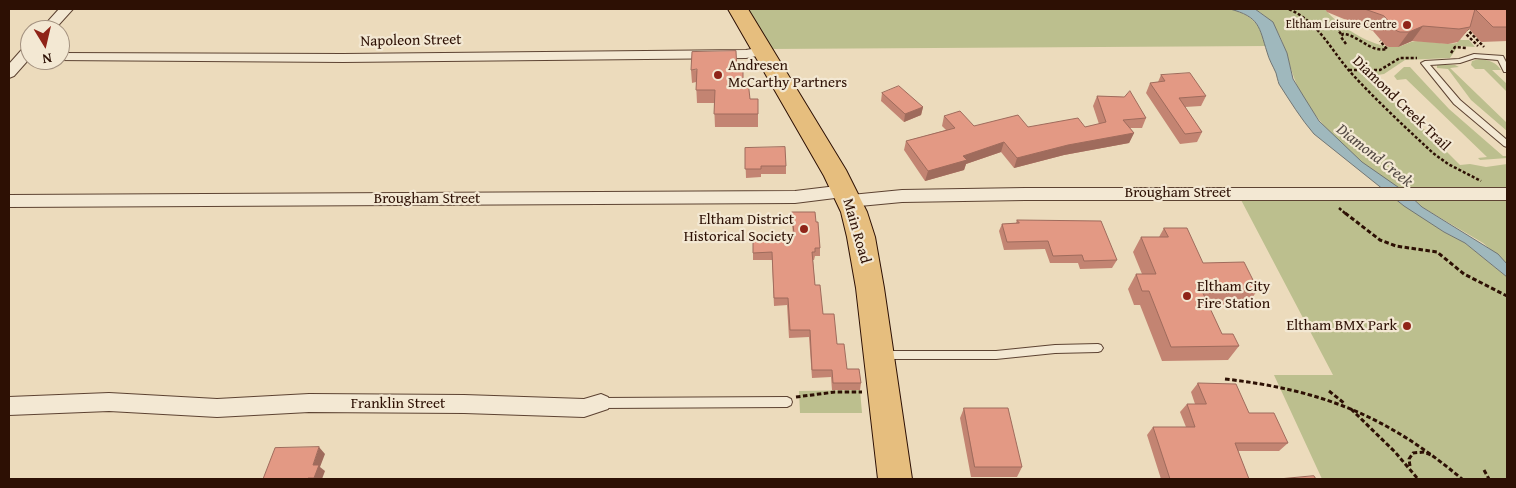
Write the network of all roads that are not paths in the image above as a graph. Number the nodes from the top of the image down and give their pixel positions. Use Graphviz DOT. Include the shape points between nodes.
graph roads {
  1 [pos="66,9"];
  2 [pos="738,9"];
  3 [pos="56,20"];
  4 [pos="763,51"];
  5 [pos="70,57"];
  6 [pos="20,59"];
  7 [pos="1507,70"];
  8 [pos="9,73"];
  9 [pos="1507,144"];
  10 [pos="1507,194"];
  11 [pos="847,196"];
  12 [pos="9,201"];
  13 [pos="1098,348"];
  14 [pos="879,355"];
  15 [pos="787,402"];
  16 [pos="601,403"];
  17 [pos="9,406"];
  18 [pos="895,479"];
  1 -- 3 [label="street"];
  2 -- 4 [label="main road, Main Road"];
  4 -- 5 [label="street, Napoleon Street" via="746,54 539,57"];
  4 -- 11 [label="main road, Main Road"];
  6 -- 8 [label="street"];
  7 -- 9 [label="lane" via="1500,58 1487,56 1426,63 1457,102"];
  10 -- 11 [label="street, Brougham Street"];
  11 -- 12 [label="street, Brougham Street"];
  11 -- 14 [label="main road, Main Road" via="867,271"];
  13 -- 14 [label="lane" via="996,355"];
  14 -- 18 [label="main road, Main Road"];
  15 -- 16 [label="lane, Franklin Street"];
  16 -- 17 [label="street, Franklin Street" via="584,408 309,403 217,408 109,402"];
}
